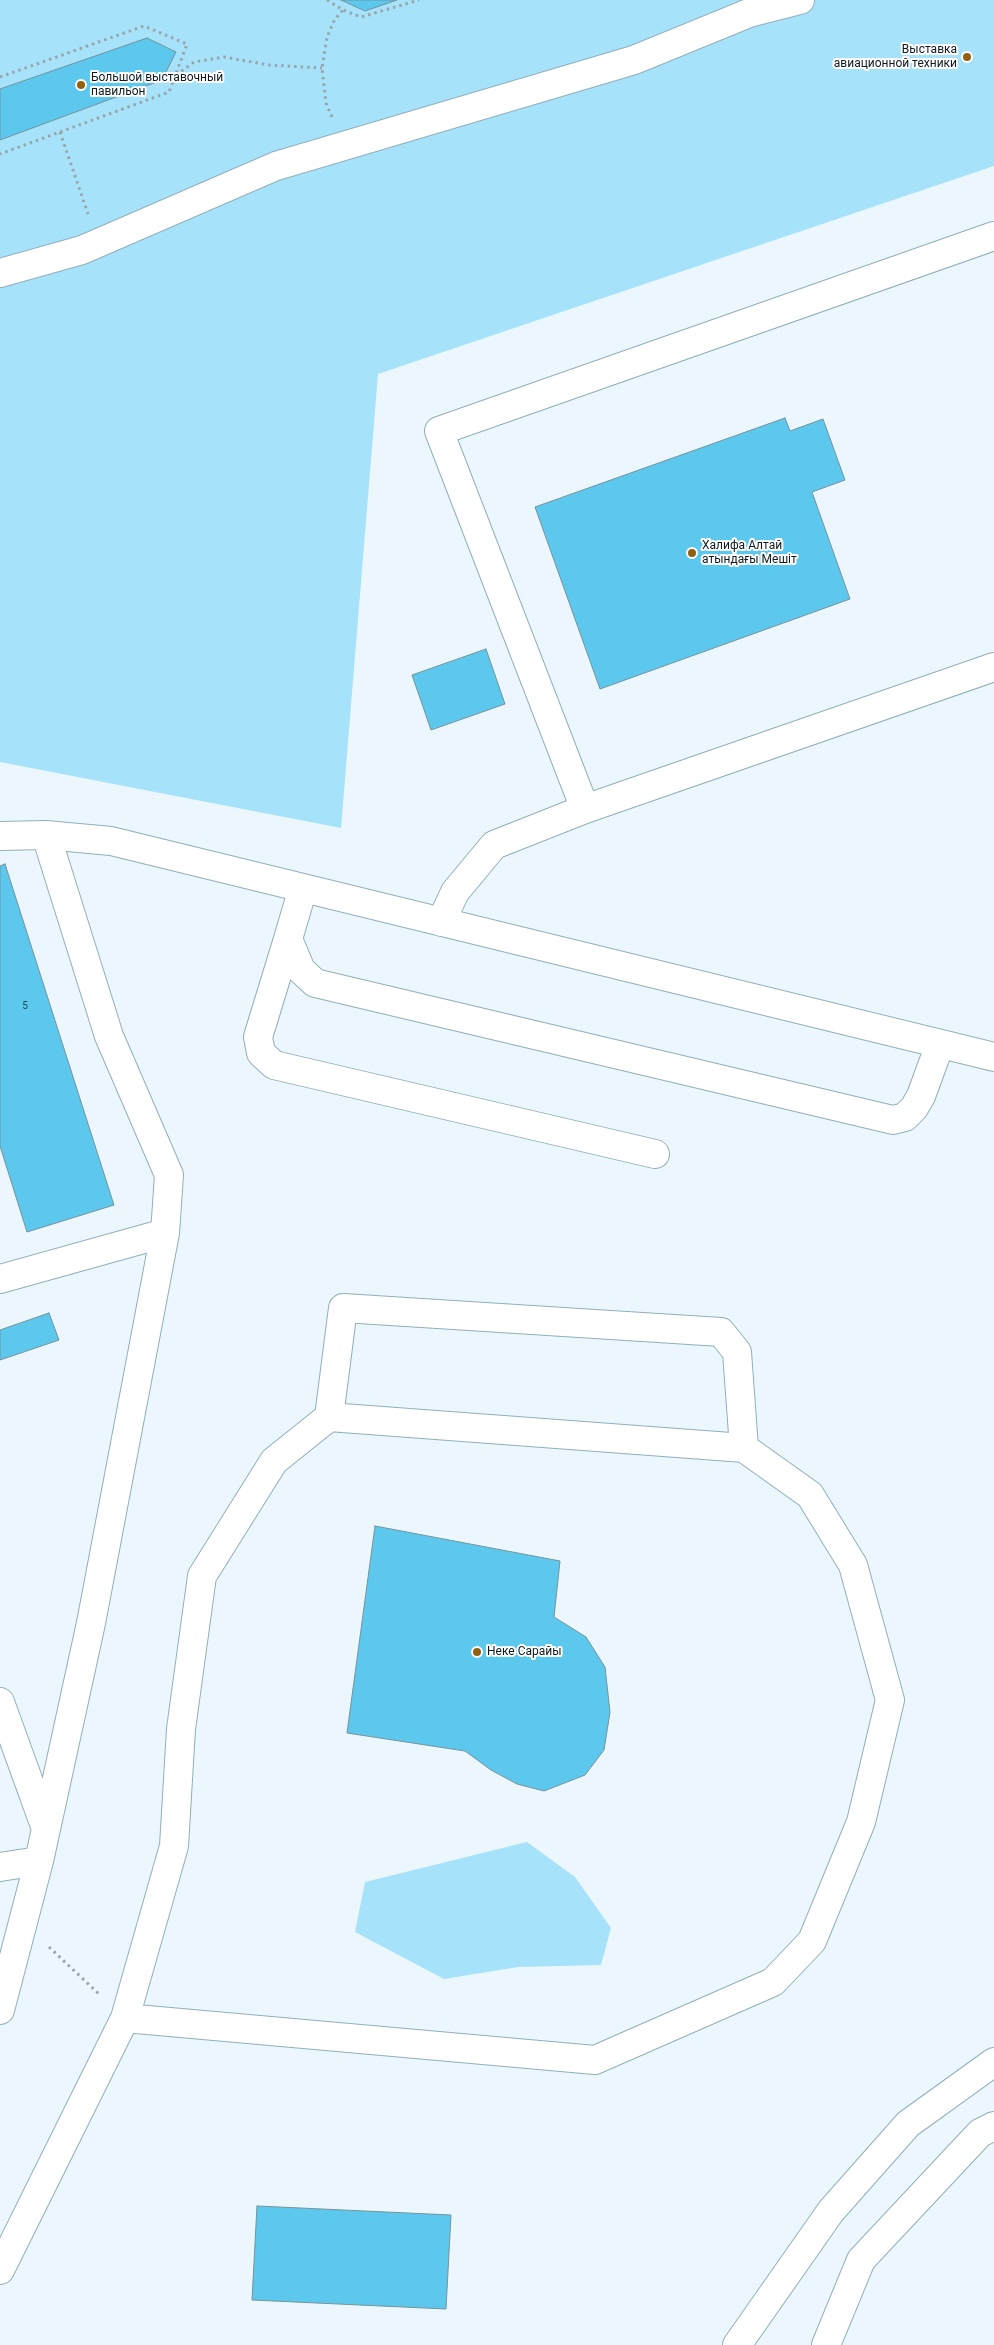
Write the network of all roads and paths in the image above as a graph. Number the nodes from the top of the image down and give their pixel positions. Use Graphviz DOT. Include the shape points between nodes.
graph roads {
  1 [pos="327,0"];
  2 [pos="419,0"];
  3 [pos="800,0"];
  4 [pos="343,10"];
  5 [pos="322,68"];
  6 [pos="176,75"];
  7 [pos="0,77"];
  8 [pos="60,132"];
  9 [pos="343,146"];
  10 [pos="0,154"];
  11 [pos="994,236"];
  12 [pos="98,243"];
  13 [pos="0,273"];
  14 [pos="994,667"];
  15 [pos="585,809"];
  16 [pos="0,836"];
  17 [pos="46,836"];
  18 [pos="303,888"];
  19 [pos="441,922"];
  20 [pos="288,939"];
  21 [pos="940,1044"];
  22 [pos="994,1057"];
  23 [pos="655,1154"];
  24 [pos="165,1233"];
  25 [pos="0,1279"];
  26 [pos="330,1417"];
  27 [pos="744,1448"];
  28 [pos="0,1702"];
  29 [pos="46,1829"];
  30 [pos="39,1861"];
  31 [pos="0,1867"];
  32 [pos="23,1922"];
  33 [pos="0,2010"];
  34 [pos="126,2018"];
  35 [pos="994,2062"];
  36 [pos="994,2126"];
  37 [pos="861,2260"];
  38 [pos="0,2270"];
  39 [pos="737,2345"];
  40 [pos="812,2345"];
  41 [pos="826,2345"];
  1 -- 4 [label="path"];
  2 -- 4 [label="path" via="361,17"];
  3 -- 9 [label="street" via="749,13 634,60"];
  4 -- 5 [label="path" via="327,37"];
  5 -- 6 [label="path" via="269,65 224,57 194,62"];
  5 -- 9 [label="path" via="326,103"];
  6 -- 7 [label="path" via="187,44 144,26"];
  6 -- 8 [label="path" via="169,92"];
  8 -- 10 [label="path"];
  8 -- 12 [label="path"];
  9 -- 12 [label="street" via="276,166"];
  11 -- 15 [label="street" via="439,431"];
  12 -- 13 [label="street"];
  14 -- 15 [label="street"];
  15 -- 19 [label="street" via="494,845 455,892"];
  16 -- 17 [label="street"];
  17 -- 18 [label="street" via="111,841"];
  17 -- 24 [label="street" via="109,1036 169,1175"];
  18 -- 19 [label="street"];
  18 -- 20 [label="street"];
  19 -- 21 [label="street"];
  20 -- 21 [label="street" via="301,970 314,984 893,1120 905,1117 914,1108"];
  20 -- 23 [label="street" via="258,1037 261,1053 274,1065"];
  21 -- 22 [label="street"];
  24 -- 25 [label="street"];
  24 -- 29 [label="street" via="91,1623"];
  26 -- 27 [label="street"];
  26 -- 27 [label="street" via="343,1308 721,1332 737,1352"];
  26 -- 34 [label="street" via="274,1461 202,1576 181,1729 174,1846"];
  27 -- 34 [label="street" via="810,1494 853,1565 890,1700 861,1822 812,1941 773,1982 595,2060"];
  28 -- 29 [label="street"];
  29 -- 30 [label="street"];
  30 -- 31 [label="street"];
  30 -- 32 [label="street"];
  32 -- 33 [label="street"];
  32 -- 34 [label="path"];
  34 -- 38 [label="street"];
  35 -- 39 [label="street" via="908,2124 831,2211"];
  36 -- 37 [label="street" via="980,2133"];
  37 -- 40 [label="street"];
  37 -- 41 [label="street"];
}
